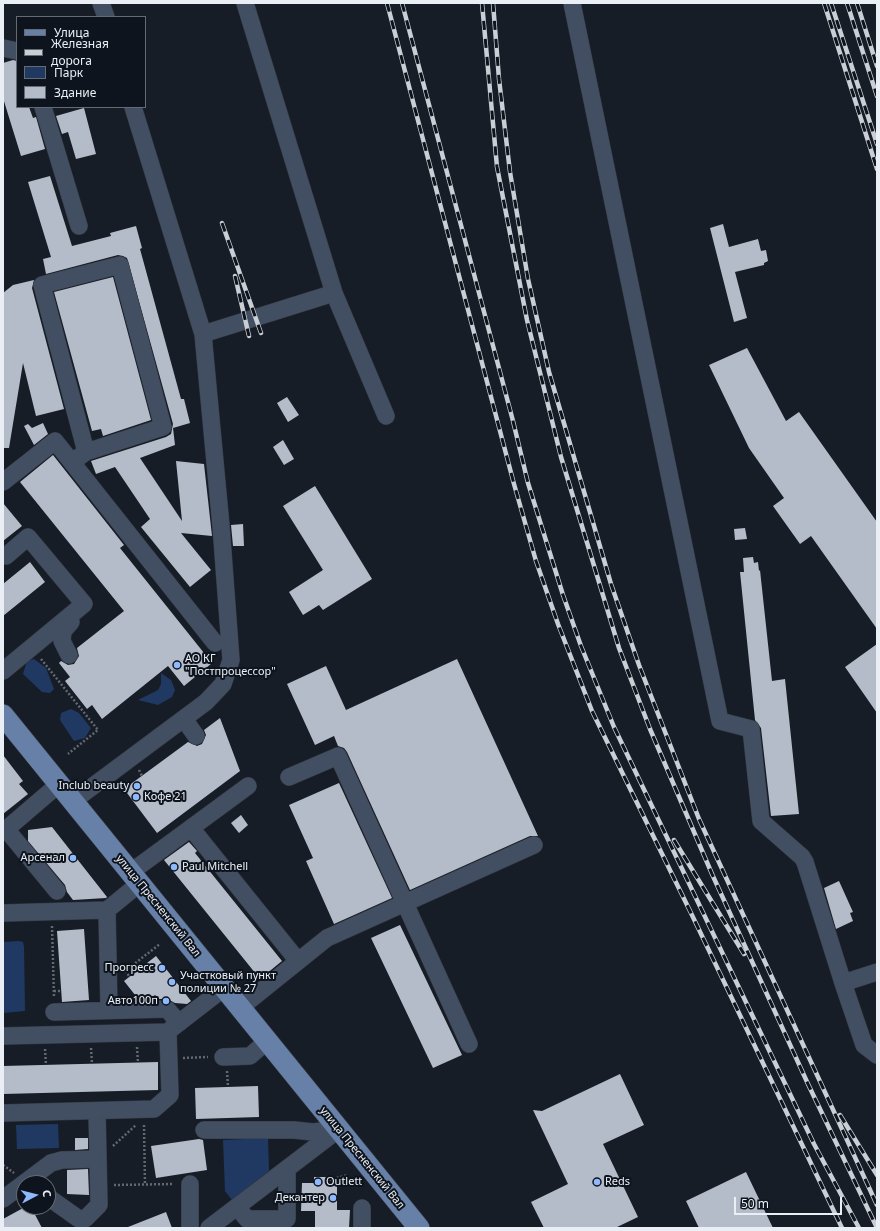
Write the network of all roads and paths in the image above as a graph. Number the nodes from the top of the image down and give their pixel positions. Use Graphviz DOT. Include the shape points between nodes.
graph roads {
  1 [pos="101,3"];
  2 [pos="245,3"];
  3 [pos="572,3"];
  4 [pos="106,16"];
  5 [pos="3,48"];
  6 [pos="16,50"];
  7 [pos="43,108"];
  8 [pos="133,108"];
  9 [pos="79,226"];
  10 [pos="334,293"];
  11 [pos="203,334"];
  12 [pos="386,416"];
  13 [pos="86,452"];
  14 [pos="72,462"];
  15 [pos="3,482"];
  16 [pos="6,556"];
  17 [pos="67,618"];
  18 [pos="215,643"];
  19 [pos="32,647"];
  20 [pos="69,655"];
  21 [pos="3,671"];
  22 [pos="3,715"];
  23 [pos="184,719"];
  24 [pos="196,736"];
  25 [pos="68,754"];
  26 [pos="289,777"];
  27 [pos="59,784"];
  28 [pos="248,786"];
  29 [pos="73,801"];
  30 [pos="191,828"];
  31 [pos="5,831"];
  32 [pos="534,845"];
  33 [pos="135,878"];
  34 [pos="57,891"];
  35 [pos="405,903"];
  36 [pos="106,910"];
  37 [pos="52,911"];
  38 [pos="3,912"];
  39 [pos="53,942"];
  40 [pos="58,942"];
  41 [pos="160,944"];
  42 [pos="298,961"];
  43 [pos="108,967"];
  44 [pos="125,971"];
  45 [pos="877,972"];
  46 [pos="130,977"];
  47 [pos="843,983"];
  48 [pos="224,988"];
  49 [pos="61,990"];
  50 [pos="54,991"];
  51 [pos="240,1008"];
  52 [pos="109,1010"];
  53 [pos="54,1012"];
  54 [pos="173,1028"];
  55 [pos="3,1036"];
  56 [pos="137,1042"];
  57 [pos="267,1042"];
  58 [pos="91,1043"];
  59 [pos="45,1044"];
  60 [pos="469,1044"];
  61 [pos="877,1055"];
  62 [pos="223,1057"];
  63 [pos="169,1058"];
  64 [pos="138,1063"];
  65 [pos="92,1064"];
  66 [pos="46,1065"];
  67 [pos="97,1111"];
  68 [pos="3,1113"];
  69 [pos="149,1114"];
  70 [pos="204,1130"];
  71 [pos="339,1130"];
  72 [pos="98,1159"];
  73 [pos="286,1169"];
  74 [pos="36,1175"];
  75 [pos="348,1175"];
  76 [pos="329,1180"];
  77 [pos="190,1184"];
  78 [pos="145,1185"];
  79 [pos="99,1186"];
  80 [pos="16,1190"];
  81 [pos="3,1199"];
  82 [pos="56,1203"];
  83 [pos="237,1207"];
  84 [pos="362,1208"];
  85 [pos="85,1224"];
  86 [pos="190,1228"];
  87 [pos="209,1228"];
  88 [pos="362,1228"];
  89 [pos="419,1228"];
  1 -- 4 [label="lane"];
  2 -- 10 [label="lane"];
  3 -- 47 [label="lane" via="720,721 751,729 761,821 805,862"];
  5 -- 6 [label="lane"];
  7 -- 9 [label="lane"];
  8 -- 11 [label="lane"];
  10 -- 11 [label="lane"];
  10 -- 12 [label="lane"];
  11 -- 23 [label="lane" via="231,660 228,673 217,693"];
  13 -- 13 [label="lane" via="42,285 120,265 163,428"];
  13 -- 14 [label="lane"];
  14 -- 15 [label="lane" via="54,441"];
  14 -- 18 [label="lane"];
  16 -- 17 [label="lane" via="28,537 84,604"];
  17 -- 19 [label="lane"];
  17 -- 20 [label="lane" via="70,622 63,631 62,641"];
  19 -- 21 [label="lane"];
  19 -- 25 [label="path" via="98,730"];
  22 -- 27 [label="main road, улица Пресненский Вал"];
  23 -- 24 [label="lane"];
  23 -- 29 [label="lane"];
  26 -- 35 [label="lane" via="338,756"];
  27 -- 29 [label="main road, улица Пресненский Вал"];
  27 -- 31 [label="lane"];
  28 -- 30 [label="lane"];
  29 -- 33 [label="main road, улица Пресненский Вал"];
  30 -- 33 [label="lane"];
  30 -- 42 [label="lane"];
  31 -- 34 [label="lane"];
  32 -- 35 [label="lane"];
  33 -- 36 [label="lane"];
  33 -- 48 [label="main road, улица Пресненский Вал"];
  35 -- 42 [label="lane" via="327,938"];
  35 -- 60 [label="lane"];
  36 -- 37 [label="lane"];
  36 -- 43 [label="lane"];
  37 -- 38 [label="lane"];
  37 -- 39 [label="path"];
  39 -- 40 [label="path"];
  39 -- 50 [label="path"];
  41 -- 44 [label="path"];
  42 -- 51 [label="lane"];
  43 -- 44 [label="path"];
  43 -- 52 [label="lane"];
  44 -- 46 [label="path"];
  45 -- 47 [label="lane"];
  47 -- 61 [label="lane" via="864,1044"];
  48 -- 51 [label="main road, улица Пресненский Вал"];
  48 -- 54 [label="lane"];
  49 -- 50 [label="path"];
  50 -- 53 [label="path"];
  51 -- 57 [label="main road, улица Пресненский Вал"];
  52 -- 53 [label="lane"];
  52 -- 54 [label="lane" via="168,1009"];
  54 -- 55 [label="lane"];
  54 -- 63 [label="lane"];
  56 -- 64 [label="path"];
  57 -- 62 [label="lane" via="250,1056"];
  57 -- 71 [label="main road, улица Пресненский Вал"];
  58 -- 65 [label="path"];
  59 -- 66 [label="path"];
  62 -- 63 [label="path"];
  63 -- 69 [label="lane" via="170,1095"];
  67 -- 68 [label="lane"];
  67 -- 69 [label="lane"];
  67 -- 72 [label="lane"];
  69 -- 72 [label="path"];
  69 -- 78 [label="path"];
  70 -- 71 [label="lane"];
  71 -- 73 [label="lane"];
  71 -- 89 [label="main road, улица Пресненский Вал"];
  72 -- 74 [label="lane" via="62,1160 51,1163"];
  72 -- 79 [label="lane"];
  73 -- 83 [label="lane"];
  73 -- 83 [label="lane" via="286,1219 247,1219"];
  75 -- 76 [label="path"];
  77 -- 78 [label="path"];
  77 -- 86 [label="lane"];
  78 -- 79 [label="path"];
  79 -- 85 [label="lane" via="99,1205"];
  80 -- 81 [label="lane"];
  82 -- 85 [label="lane"];
  83 -- 87 [label="lane"];
  84 -- 88 [label="lane"];
}
